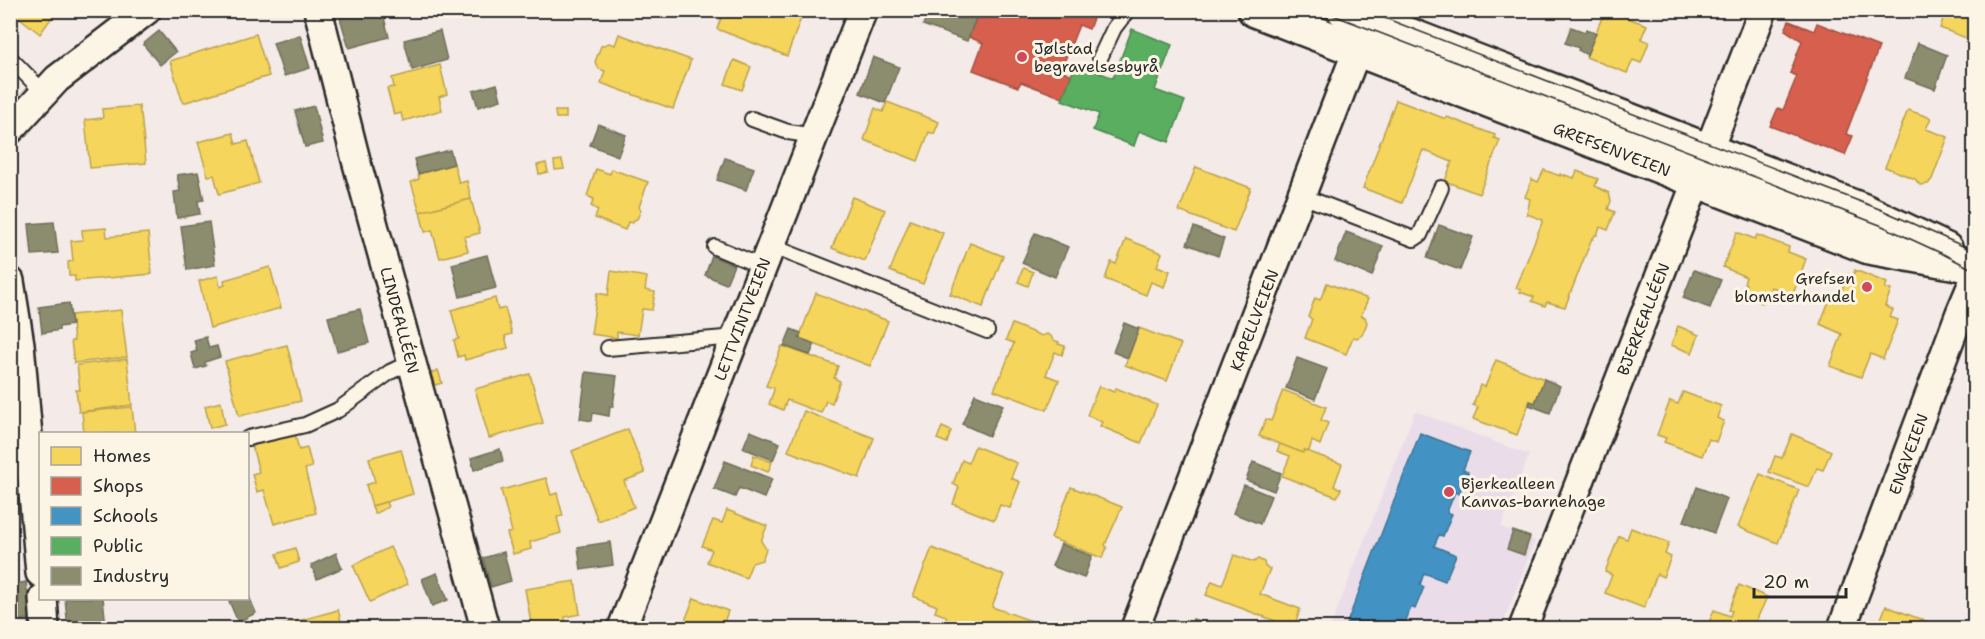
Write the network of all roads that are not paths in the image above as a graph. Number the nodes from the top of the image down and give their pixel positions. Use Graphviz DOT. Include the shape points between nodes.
graph roads {
  1 [pos="147,10"];
  2 [pos="318,10"];
  3 [pos="863,10"];
  4 [pos="1128,10"];
  5 [pos="1255,10"];
  6 [pos="1763,10"];
  7 [pos="1361,14"];
  8 [pos="1358,51"];
  9 [pos="10,58"];
  10 [pos="1100,58"];
  11 [pos="44,93"];
  12 [pos="752,119"];
  13 [pos="10,130"];
  14 [pos="814,136"];
  15 [pos="1708,151"];
  16 [pos="1696,181"];
  17 [pos="1441,188"];
  18 [pos="1302,196"];
  19 [pos="715,247"];
  20 [pos="767,257"];
  21 [pos="1974,266"];
  22 [pos="1974,280"];
  23 [pos="10,281"];
  24 [pos="987,331"];
  25 [pos="736,337"];
  26 [pos="608,348"];
  27 [pos="411,362"];
  28 [pos="249,438"];
  29 [pos="39,562"];
  30 [pos="43,600"];
  31 [pos="45,628"];
  32 [pos="485,628"];
  33 [pos="622,628"];
  34 [pos="1135,628"];
  35 [pos="1523,628"];
  36 [pos="1842,628"];
  1 -- 11 [label="street"];
  2 -- 27 [label="street, LINDEALLÉEN"];
  3 -- 14 [label="street, LETTVINTVEIEN"];
  4 -- 10 [label="lane" via="1114,28"];
  5 -- 8 [label="main road, GREFSENVEIEN"];
  6 -- 15 [label="street, BJERKEALLÉEN"];
  7 -- 8 [label="street, KAPELLVEIEN"];
  7 -- 15 [label="main road, GREFSENVEIEN"];
  8 -- 16 [label="main road, GREFSENVEIEN"];
  8 -- 18 [label="street, KAPELLVEIEN"];
  9 -- 11 [label="lane"];
  11 -- 13 [label="street"];
  12 -- 14 [label="lane" via="788,132"];
  14 -- 20 [label="street, LETTVINTVEIEN"];
  15 -- 16 [label="street, BJERKEALLÉEN"];
  15 -- 21 [label="main road, GREFSENVEIEN" via="1882,219"];
  16 -- 21 [label="main road, GREFSENVEIEN" via="1869,248"];
  16 -- 35 [label="street, BJERKEALLÉEN"];
  17 -- 18 [label="lane" via="1420,235 1414,239"];
  18 -- 34 [label="street, KAPELLVEIEN"];
  19 -- 20 [label="lane"];
  20 -- 24 [label="lane"];
  20 -- 25 [label="street, LETTVINTVEIEN"];
  22 -- 36 [label="street, ENGVEIEN"];
  23 -- 29 [label="street" via="20,345"];
  25 -- 26 [label="lane"];
  25 -- 33 [label="street, LETTVINTVEIEN"];
  27 -- 28 [label="lane" via="390,372 338,410 305,425"];
  27 -- 32 [label="street, LINDEALLÉEN"];
  30 -- 31 [label="street"];
}
